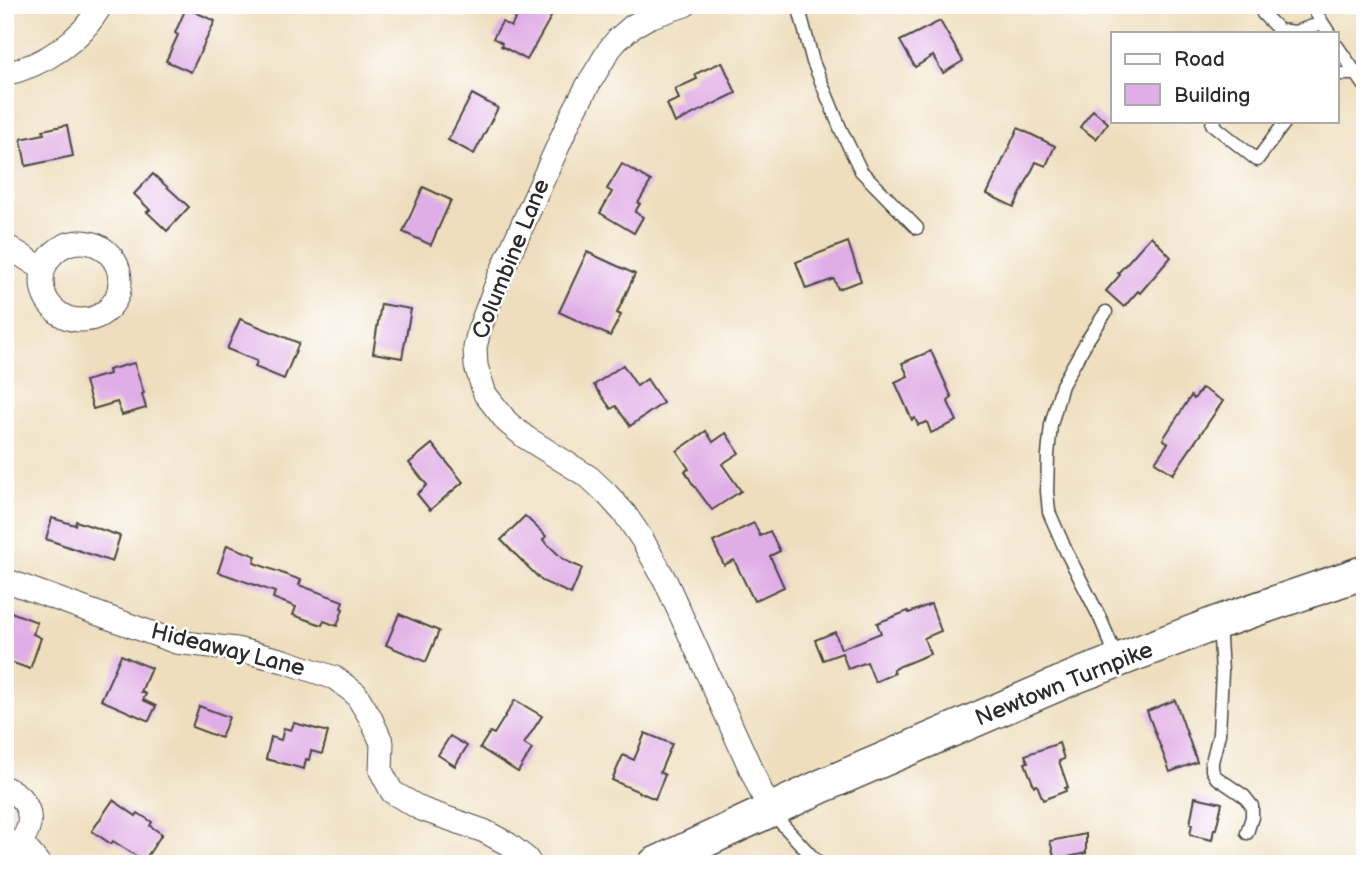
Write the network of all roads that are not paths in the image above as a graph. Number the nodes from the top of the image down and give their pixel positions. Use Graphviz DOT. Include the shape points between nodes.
graph roads {
  1 [pos="101,5"];
  2 [pos="685,5"];
  3 [pos="797,5"];
  4 [pos="1262,5"];
  5 [pos="1311,5"];
  6 [pos="1326,28"];
  7 [pos="1278,32"];
  8 [pos="1338,47"];
  9 [pos="1361,73"];
  10 [pos="5,74"];
  11 [pos="1338,74"];
  12 [pos="1365,86"];
  13 [pos="1213,122"];
  14 [pos="1285,122"];
  15 [pos="917,228"];
  16 [pos="5,245"];
  17 [pos="43,269"];
  18 [pos="1106,312"];
  19 [pos="1365,572"];
  20 [pos="5,579"];
  21 [pos="1219,622"];
  22 [pos="1118,660"];
  23 [pos="5,788"];
  24 [pos="769,809"];
  25 [pos="1247,833"];
  26 [pos="13,847"];
  27 [pos="38,864"];
  28 [pos="530,864"];
  29 [pos="655,864"];
  30 [pos="820,864"];
  1 -- 10 [label="street" via="87,26 60,50 28,68"];
  2 -- 24 [label="street, Columbine Lane" via="633,26 609,50 588,85 495,285 479,330 475,366 485,394 507,422 589,477 642,539"];
  3 -- 15 [label="lane" via="813,62 861,171"];
  4 -- 7 [label="lane" via="1263,14"];
  5 -- 6 [label="lane"];
  6 -- 7 [label="lane"];
  8 -- 9 [label="lane"];
  9 -- 11 [label="lane"];
  9 -- 12 [label="lane"];
  13 -- 14 [label="lane" via="1257,160"];
  16 -- 17 [label="street"];
  18 -- 22 [label="lane" via="1062,385 1051,425 1047,491 1049,512"];
  19 -- 21 [label="street, Newtown Turnpike"];
  20 -- 28 [label="street, Hideaway Lane" via="176,642 236,649 335,678 356,694 370,717 382,743 381,771 391,792 421,809 484,831"];
  21 -- 22 [label="street, Newtown Turnpike"];
  21 -- 25 [label="lane" via="1222,672 1212,770 1252,806"];
  22 -- 24 [label="street, Newtown Turnpike"];
  23 -- 26 [label="street" via="21,798 29,815 26,835"];
  24 -- 29 [label="street, Newtown Turnpike"];
  24 -- 30 [label="lane"];
  26 -- 27 [label="street"];
}
